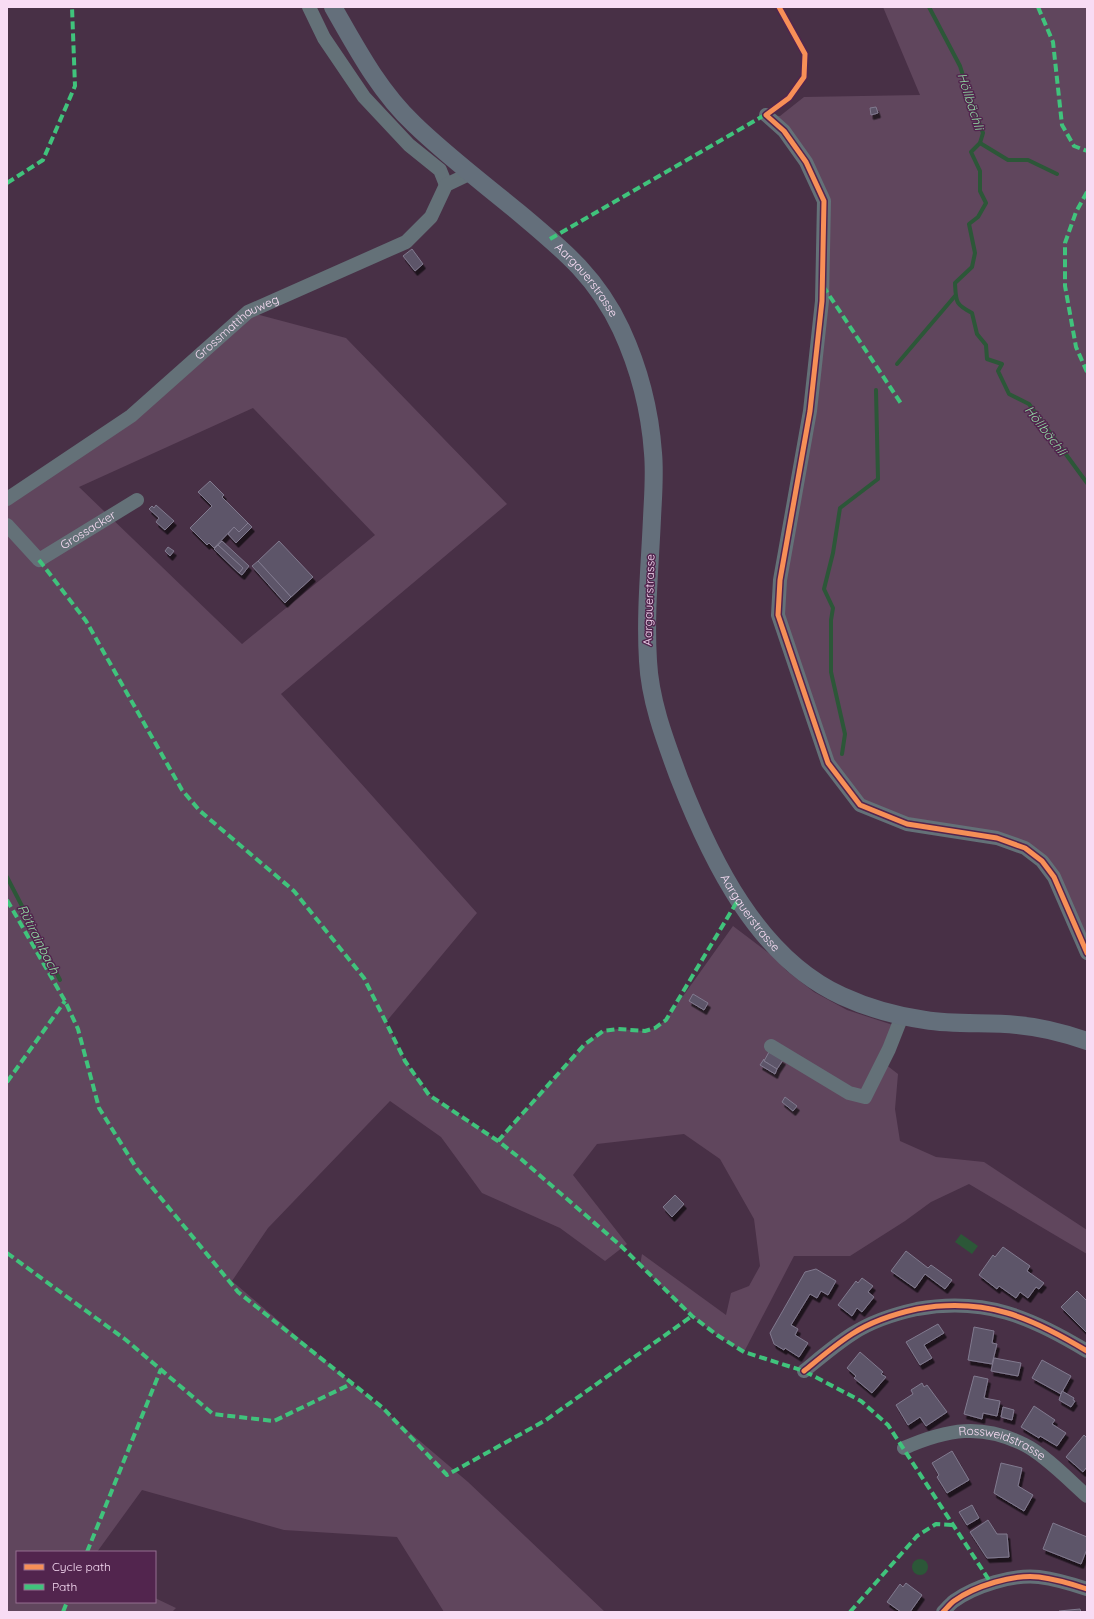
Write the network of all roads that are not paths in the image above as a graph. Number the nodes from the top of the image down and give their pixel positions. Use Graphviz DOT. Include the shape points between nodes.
graph roads {
  1 [pos="309,7"];
  2 [pos="333,7"];
  3 [pos="766,115"];
  4 [pos="471,173"];
  5 [pos="446,185"];
  6 [pos="7,499"];
  7 [pos="138,500"];
  8 [pos="7,525"];
  9 [pos="1087,953"];
  10 [pos="902,1016"];
  11 [pos="1087,1041"];
  12 [pos="771,1046"];
  13 [pos="1087,1351"];
  14 [pos="804,1371"];
  15 [pos="904,1448"];
  16 [pos="1087,1496"];
  17 [pos="1087,1589"];
  18 [pos="943,1612"];
  1 -- 5 [label="street" via="324,38 364,98 409,145 440,170"];
  2 -- 4 [label="main road, Aargauerstrasse" via="363,59 397,106 417,127"];
  3 -- 9 [label="street" via="784,131 806,162 824,201 822,301 811,403 780,580 778,615 828,763 860,804 907,824 997,838 1025,848 1042,861 1054,878"];
  4 -- 5 [label="street"];
  4 -- 10 [label="main road, Aargauerstrasse" via="584,271 612,312 631,353 648,414 653,454 654,488 647,630 649,675 670,752 705,842 724,877 774,946 822,985 846,998"];
  5 -- 6 [label="street, Grossmatthauweg" via="431,218 406,242 248,312 131,416"];
  7 -- 8 [label="street, Grossacker" via="39,560"];
  10 -- 11 [label="main road, Aargauerstrasse" via="926,1021 1018,1025 1053,1030"];
  10 -- 12 [label="street" via="865,1097 849,1093"];
  13 -- 14 [label="street" via="1022,1317 996,1309 952,1305 900,1313 873,1323 834,1346"];
  15 -- 16 [label="street, Rossweidstrasse" via="928,1437 961,1431 984,1432 1007,1438 1026,1446 1040,1456"];
  17 -- 18 [label="street" via="1038,1577 1012,1578 991,1583 968,1593 953,1601"];
}
